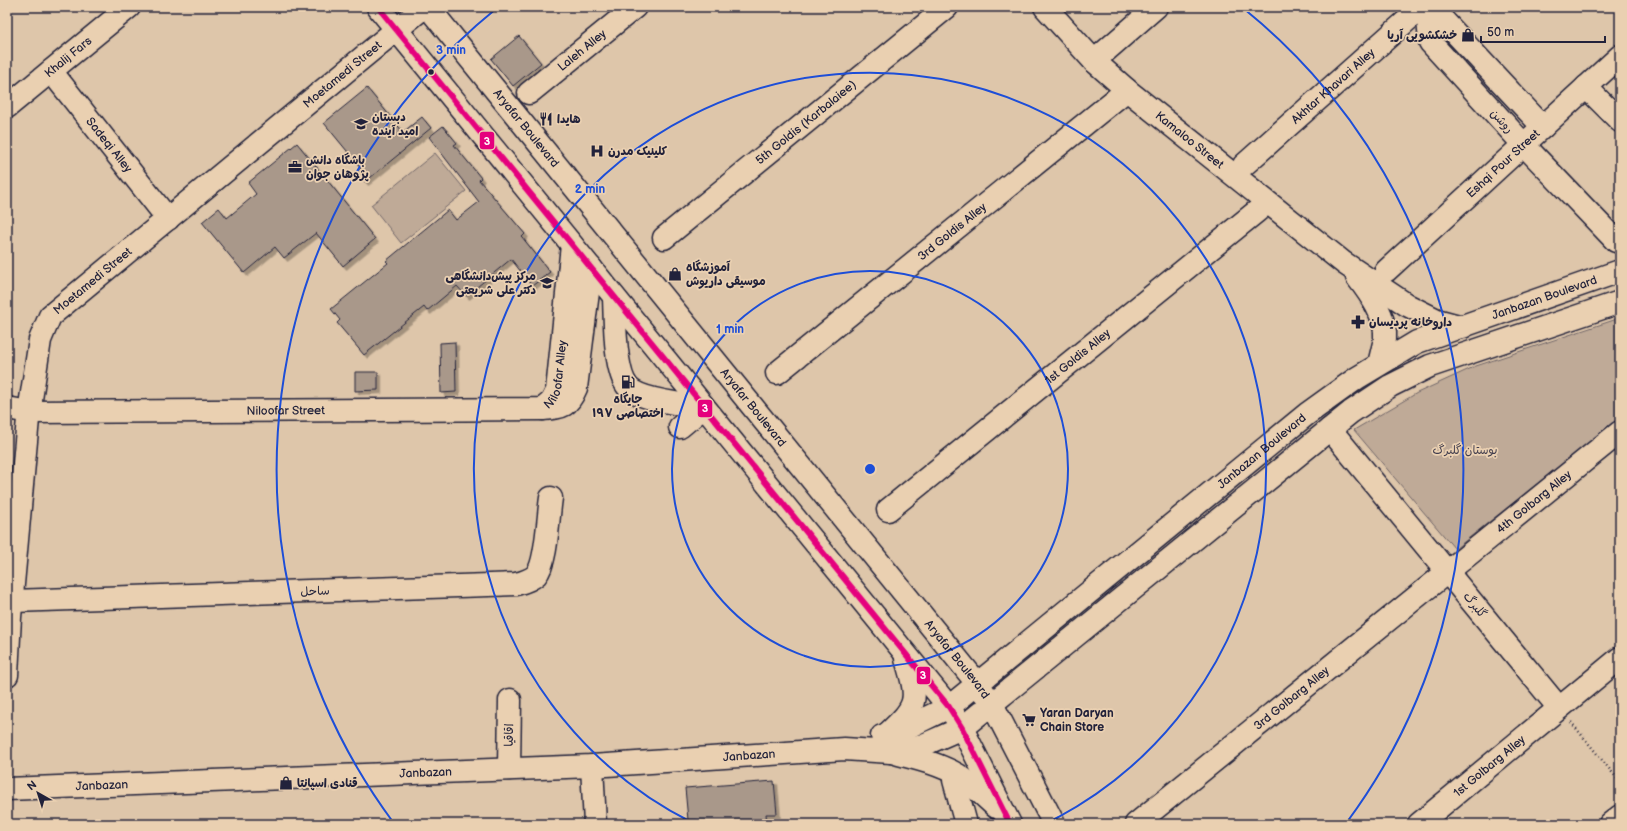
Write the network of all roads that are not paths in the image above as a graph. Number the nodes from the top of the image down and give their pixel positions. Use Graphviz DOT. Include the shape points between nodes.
graph roads {
  1 [pos="130,7"];
  2 [pos="378,7"];
  3 [pos="424,7"];
  4 [pos="428,7"];
  5 [pos="635,7"];
  6 [pos="947,7"];
  7 [pos="1045,7"];
  8 [pos="1156,7"];
  9 [pos="1422,7"];
  10 [pos="1427,7"];
  11 [pos="1431,7"];
  12 [pos="396,30"];
  13 [pos="1620,56"];
  14 [pos="1094,61"];
  15 [pos="51,71"];
  16 [pos="1586,87"];
  17 [pos="1127,90"];
  18 [pos="529,93"];
  19 [pos="7,107"];
  20 [pos="1620,121"];
  21 [pos="1543,127"];
  22 [pos="1524,144"];
  23 [pos="1244,165"];
  24 [pos="1267,204"];
  25 [pos="168,219"];
  26 [pos="664,238"];
  27 [pos="1616,241"];
  28 [pos="572,245"];
  29 [pos="1344,263"];
  30 [pos="591,268"];
  31 [pos="1386,271"];
  32 [pos="1620,271"];
  33 [pos="614,297"];
  34 [pos="1620,302"];
  35 [pos="1463,327"];
  36 [pos="1417,342"];
  37 [pos="1379,364"];
  38 [pos="1430,366"];
  39 [pos="777,373"];
  40 [pos="704,407"];
  41 [pos="7,408"];
  42 [pos="543,409"];
  43 [pos="29,412"];
  44 [pos="680,427"];
  45 [pos="1330,429"];
  46 [pos="1620,432"];
  47 [pos="551,498"];
  48 [pos="888,510"];
  49 [pos="1448,572"];
  50 [pos="10,612"];
  51 [pos="904,652"];
  52 [pos="1620,658"];
  53 [pos="7,675"];
  54 [pos="977,683"];
  55 [pos="510,700"];
  56 [pos="992,704"];
  57 [pos="949,707"];
  58 [pos="1559,708"];
  59 [pos="962,728"];
  60 [pos="889,743"];
  61 [pos="592,766"];
  62 [pos="509,770"];
  63 [pos="954,780"];
  64 [pos="7,790"];
  65 [pos="1620,816"];
  66 [pos="1007,820"];
  67 [pos="595,824"];
  68 [pos="966,824"];
  69 [pos="1054,824"];
  70 [pos="1136,824"];
  71 [pos="1419,824"];
  72 [pos="1610,824"];
  1 -- 15 [label="main road, Khalij Fars"];
  2 -- 12 [label="main road"];
  3 -- 12 [label="main road, Moetamedi Street"];
  4 -- 54 [label="main road, Aryafar Boulevard"];
  5 -- 18 [label="main road, Laleh Alley"];
  6 -- 26 [label="main road, 5th Goldis (Karbalaiee)"];
  7 -- 14 [label="main road, Kamaloo Street"];
  8 -- 14 [label="main road"];
  9 -- 23 [label="main road, Akhtar Khavari Alley"];
  10 -- 22 [label="main road, روشن" via="1430,42"];
  11 -- 21 [label="main road"];
  12 -- 25 [label="main road, Moetamedi Street"];
  12 -- 28 [label="main road"];
  13 -- 16 [label="main road, Eshqi Pour Street"];
  14 -- 17 [label="main road, Kamaloo Street"];
  15 -- 19 [label="main road, Khalij Fars"];
  15 -- 25 [label="main road, Sadeqi Alley"];
  16 -- 20 [label="main road"];
  16 -- 21 [label="main road, Eshqi Pour Street"];
  17 -- 24 [label="main road, Kamaloo Street"];
  17 -- 39 [label="main road, 3rd Goldis Alley"];
  21 -- 22 [label="main road, Eshqi Pour Street"];
  22 -- 27 [label="main road, روشن"];
  22 -- 31 [label="main road, Eshqi Pour Street"];
  24 -- 29 [label="main road, Kamaloo Street"];
  24 -- 48 [label="main road, 1st Goldis Alley"];
  25 -- 43 [label="main road, Moetamedi Street" via="50,316 40,340"];
  28 -- 30 [label="main road"];
  28 -- 42 [label="main road, Niloofar Alley" via="557,391 552,401"];
  29 -- 35 [label="main road" via="1407,305 1437,320"];
  29 -- 37 [label="main road" via="1370,296 1384,325 1385,339"];
  30 -- 33 [label="main road"];
  30 -- 42 [label="main road, Niloofar Alley" via="576,388 568,404 561,408"];
  32 -- 35 [label="main road, Janbazan Boulevard"];
  33 -- 40 [label="main road"];
  33 -- 40 [label="main road" via="616,349 628,388 650,399"];
  34 -- 38 [label="main road"];
  35 -- 36 [label="main road, Janbazan Boulevard"];
  36 -- 37 [label="main road, Janbazan Boulevard"];
  36 -- 38 [label="main road"];
  37 -- 54 [label="main road, Janbazan Boulevard" via="1307,414"];
  38 -- 45 [label="main road" via="1390,386"];
  40 -- 44 [label="main road"];
  40 -- 51 [label="main road"];
  41 -- 43 [label="main road, Niloofar Street"];
  42 -- 43 [label="main road, Niloofar Street"];
  43 -- 50 [label="main road, Moetamedi Street"];
  45 -- 49 [label="main road, گلبرگ"];
  45 -- 56 [label="main road"];
  46 -- 49 [label="main road, 4th Golbarg Alley"];
  47 -- 50 [label="main road, ساحل" via="540,570 532,578 516,584"];
  49 -- 58 [label="main road, گلبرگ"];
  49 -- 70 [label="main road, 3rd Golbarg Alley"];
  50 -- 53 [label="main road, Moetamedi Street"];
  51 -- 57 [label="main road"];
  51 -- 60 [label="main road" via="914,699"];
  52 -- 58 [label="main road, 1st Golbarg Alley"];
  54 -- 56 [label="main road, Aryafar Boulevard"];
  54 -- 57 [label="main road, Janbazan Boulevard"];
  55 -- 62 [label="main road, اقاقیا"];
  56 -- 59 [label="main road"];
  56 -- 69 [label="main road, Aryafar Boulevard"];
  57 -- 59 [label="main road"];
  57 -- 60 [label="main road, Janbazan" via="906,728"];
  58 -- 71 [label="main road, 1st Golbarg Alley"];
  59 -- 60 [label="main road, Janbazan" via="923,745"];
  59 -- 66 [label="main road"];
  60 -- 61 [label="main road, Janbazan" via="844,749"];
  60 -- 66 [label="main road" via="958,775"];
  61 -- 62 [label="main road, Janbazan"];
  61 -- 67 [label="main road"];
  62 -- 64 [label="main road, Janbazan"];
  63 -- 68 [label="main road"];
  65 -- 72 [label="main road"];
}
